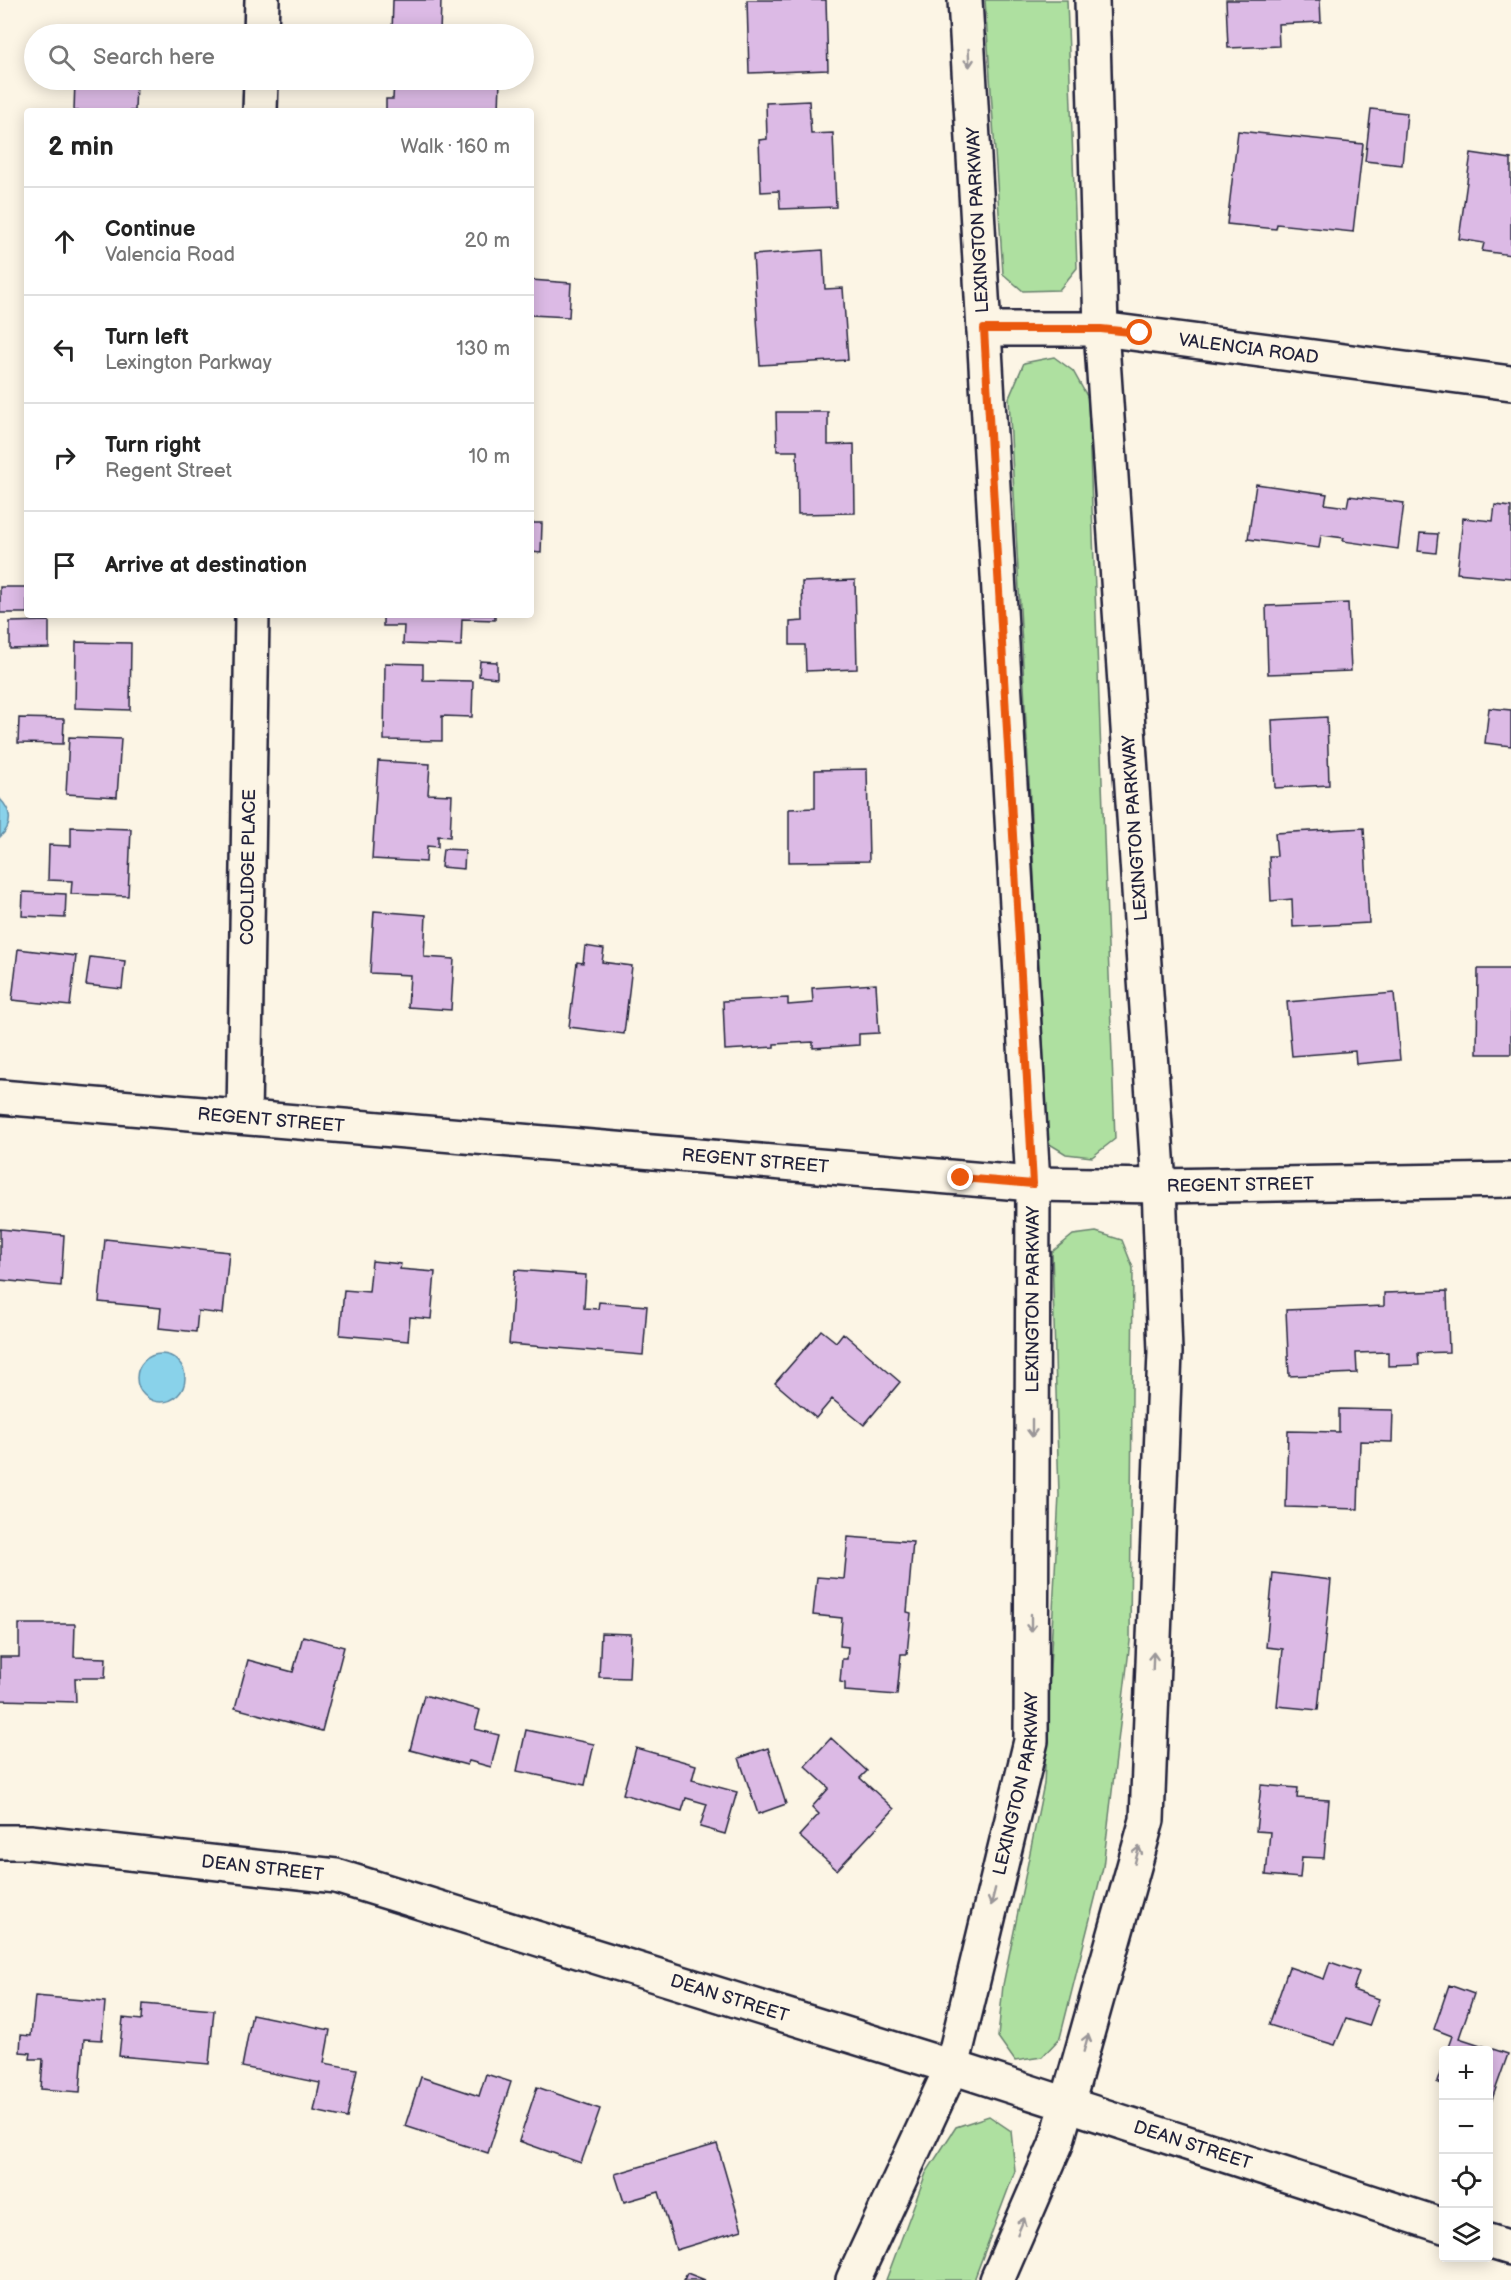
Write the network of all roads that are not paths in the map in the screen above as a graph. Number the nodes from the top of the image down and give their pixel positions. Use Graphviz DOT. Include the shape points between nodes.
graph roads {
  1 [pos="262,0"];
  2 [pos="965,0"];
  3 [pos="1092,0"];
  4 [pos="261,24"];
  5 [pos="261,90"];
  6 [pos="260,108"];
  7 [pos="984,329"];
  8 [pos="1101,329"];
  9 [pos="1511,383"];
  10 [pos="252,618"];
  11 [pos="0,1097"];
  12 [pos="244,1117"];
  13 [pos="1511,1180"];
  14 [pos="1033,1184"];
  15 [pos="1159,1186"];
  16 [pos="0,1842"];
  17 [pos="952,2067"];
  18 [pos="1069,2105"];
  19 [pos="1439,2225"];
  20 [pos="1493,2243"];
  21 [pos="1511,2248"];
  22 [pos="853,2280"];
  23 [pos="998,2280"];
  1 -- 4 [label="street"];
  2 -- 7 [label="street, LEXINGTON PARKWAY, one-way"];
  3 -- 8 [label="street, LEXINGTON PARKWAY"];
  5 -- 6 [label="street"];
  7 -- 8 [label="street, VALENCIA ROAD"];
  7 -- 14 [label="street, LEXINGTON PARKWAY"];
  8 -- 9 [label="street, VALENCIA ROAD"];
  8 -- 15 [label="street, LEXINGTON PARKWAY"];
  10 -- 12 [label="street, COOLIDGE PLACE"];
  11 -- 12 [label="street, REGENT STREET"];
  12 -- 14 [label="street, REGENT STREET"];
  13 -- 15 [label="street, REGENT STREET"];
  14 -- 15 [label="street, REGENT STREET"];
  14 -- 17 [label="street, LEXINGTON PARKWAY, one-way" via="1031,1741"];
  18 -- 15 [label="street, LEXINGTON PARKWAY, one-way" via="1147,1820 1165,1353"];
  16 -- 17 [label="street, DEAN STREET" via="30,1842 336,1876"];
  17 -- 18 [label="street, DEAN STREET"];
  17 -- 22 [label="street, LEXINGTON PARKWAY"];
  18 -- 19 [label="street, DEAN STREET"];
  23 -- 18 [label="street, LEXINGTON PARKWAY, one-way"];
  20 -- 21 [label="street"];
}
